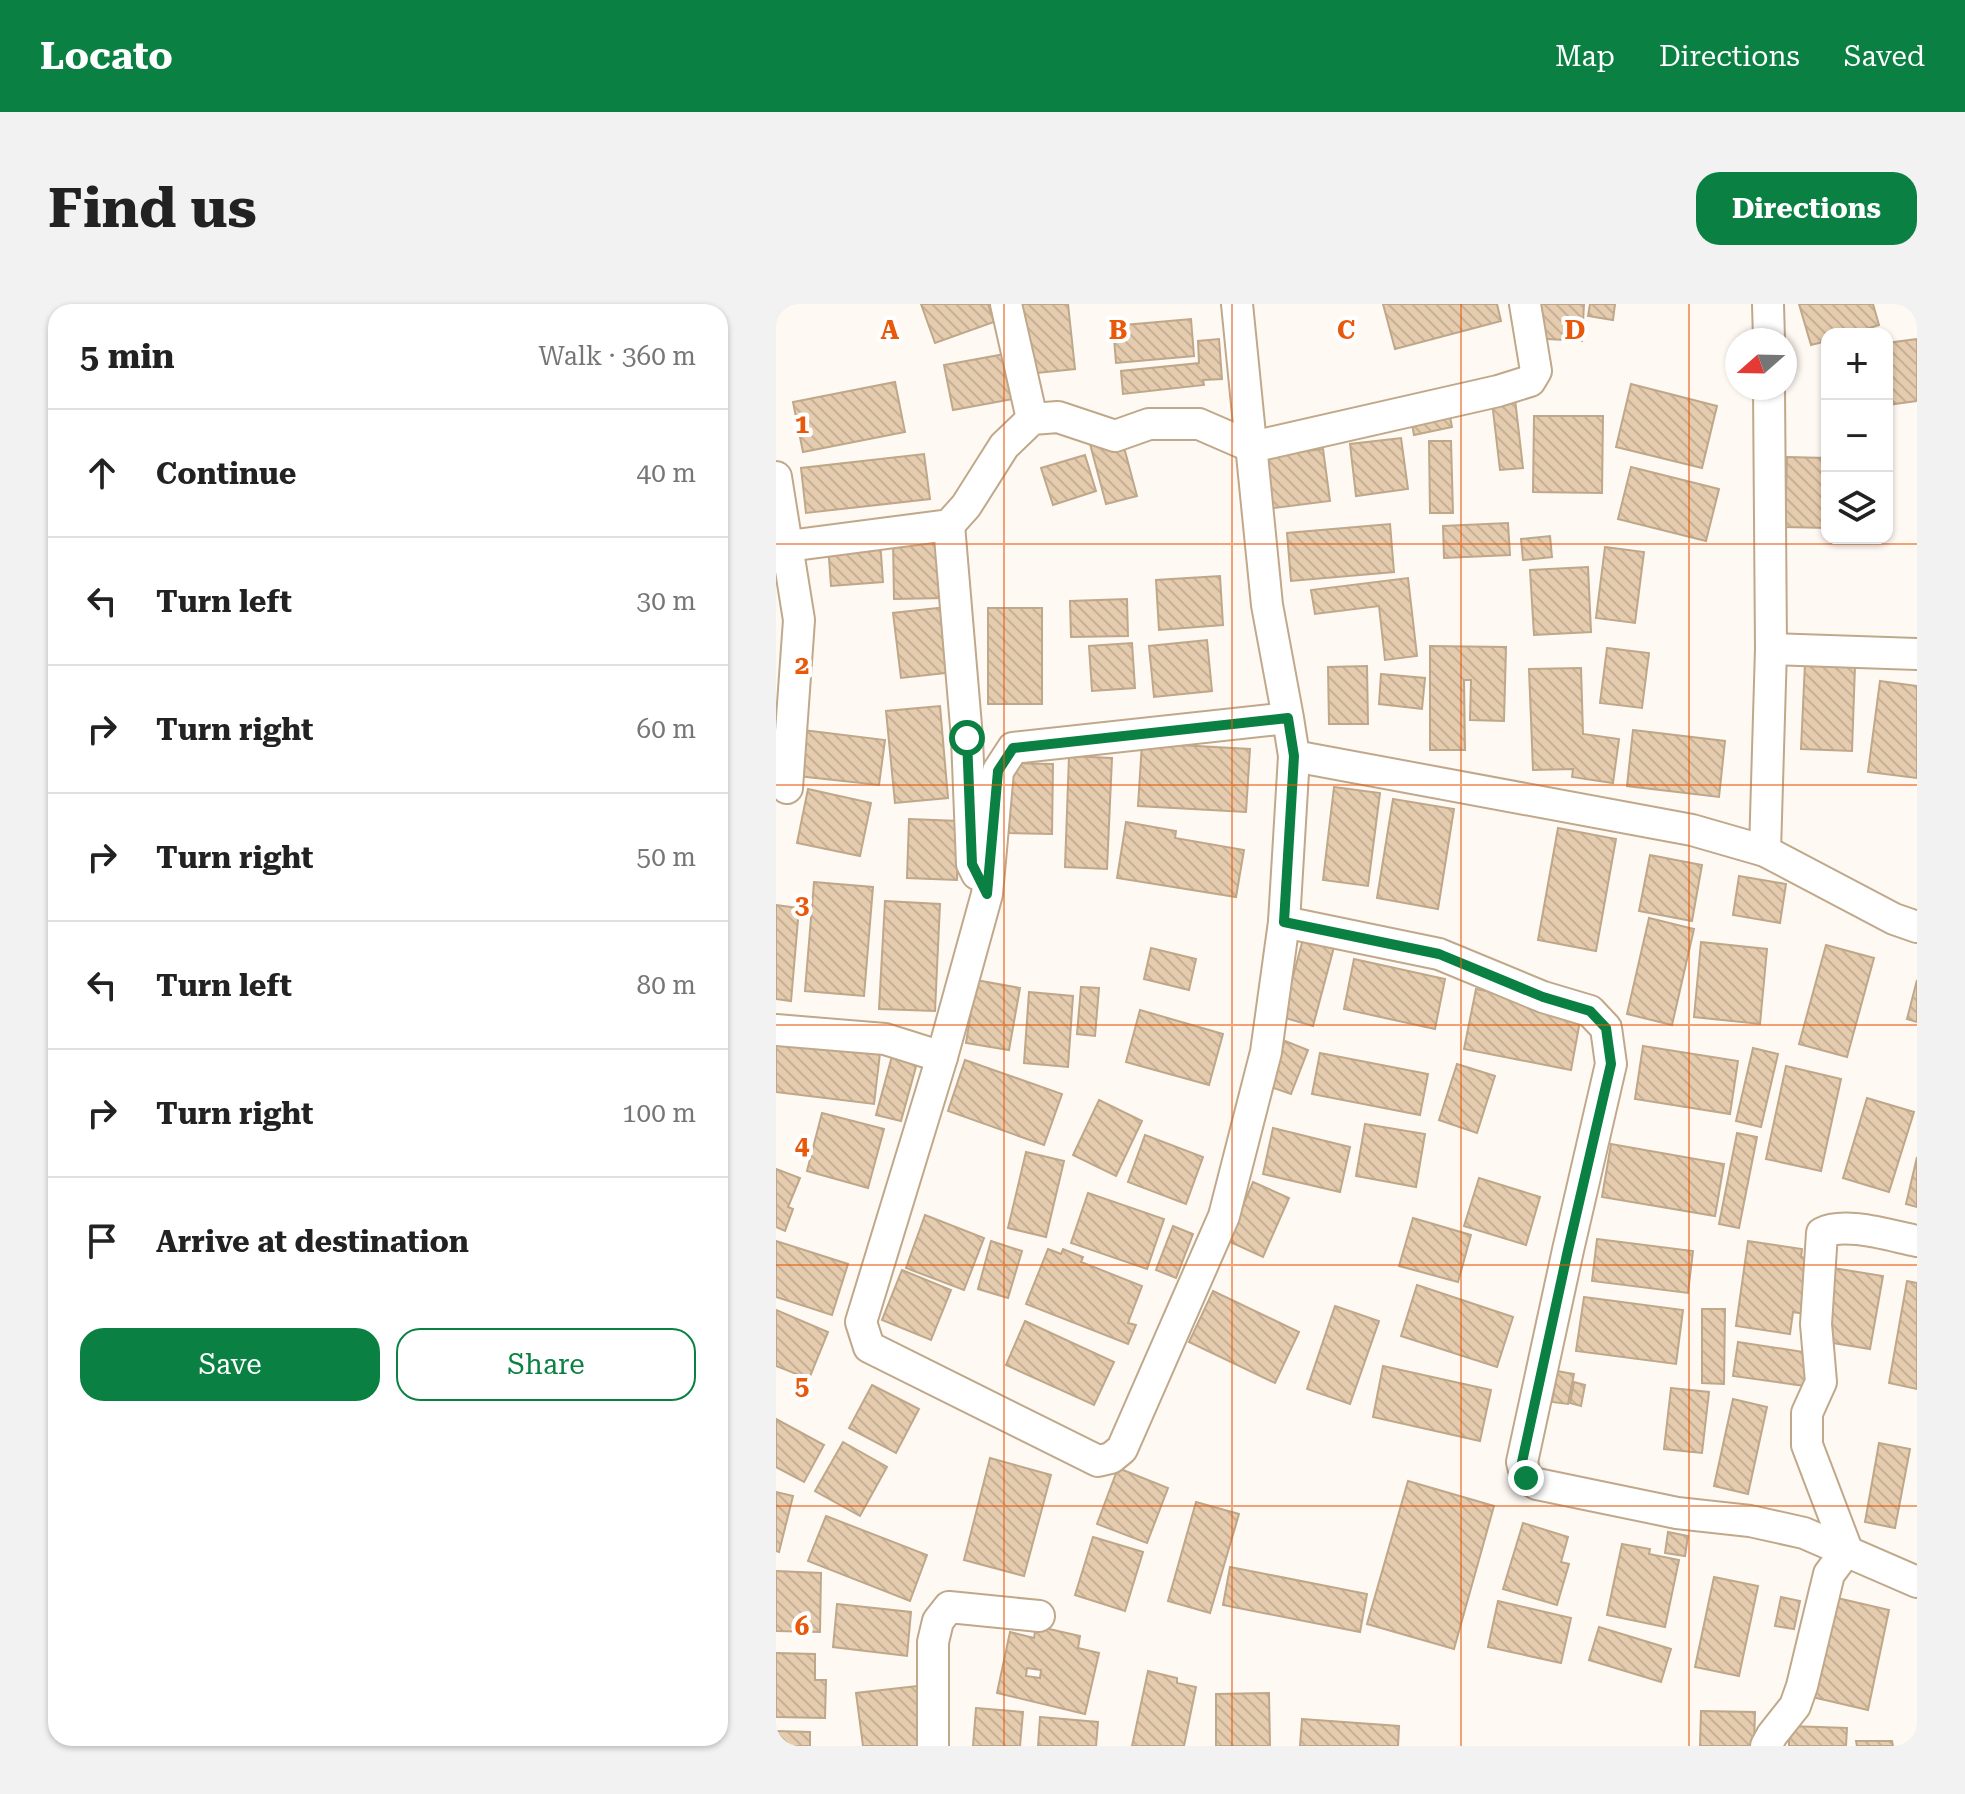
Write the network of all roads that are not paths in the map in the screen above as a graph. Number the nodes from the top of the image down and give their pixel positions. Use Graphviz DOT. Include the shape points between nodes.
graph roads {
  1 [pos="1006,304"];
  2 [pos="1237,304"];
  3 [pos="1525,304"];
  4 [pos="1768,304"];
  5 [pos="1769,328"];
  6 [pos="1769,400"];
  7 [pos="1032,419"];
  8 [pos="1252,447"];
  9 [pos="776,477"];
  10 [pos="949,525"];
  11 [pos="782,547"];
  12 [pos="1771,649"];
  13 [pos="1917,654"];
  14 [pos="1288,718"];
  15 [pos="1294,756"];
  16 [pos="787,788"];
  17 [pos="1765,851"];
  18 [pos="987,894"];
  19 [pos="1284,922"];
  20 [pos="1917,927"];
  21 [pos="776,1030"];
  22 [pos="942,1057"];
  23 [pos="1917,1241"];
  24 [pos="1847,1550"];
  25 [pos="1917,1582"];
  26 [pos="1039,1616"];
  27 [pos="933,1746"];
  28 [pos="1766,1746"];
  1 -- 7 [label="street"];
  2 -- 8 [label="street"];
  3 -- 8 [label="street" via="1536,371 1530,381"];
  4 -- 5 [label="street"];
  6 -- 12 [label="street"];
  7 -- 8 [label="street" via="1058,417 1115,436 1149,424 1199,424"];
  7 -- 10 [label="street" via="1004,446"];
  8 -- 14 [label="street" via="1267,605"];
  9 -- 11 [label="street"];
  10 -- 11 [label="street"];
  10 -- 18 [label="street" via="972,864"];
  11 -- 16 [label="street" via="799,620"];
  12 -- 13 [label="street"];
  12 -- 17 [label="street"];
  14 -- 15 [label="street"];
  14 -- 18 [label="street" via="1013,748 998,771"];
  15 -- 17 [label="street" via="1692,830"];
  15 -- 19 [label="street"];
  17 -- 20 [label="street"];
  18 -- 22 [label="street"];
  19 -- 22 [label="street" via="1266,1052 1224,1216 1122,1449 1111,1458 1098,1461 869,1347 861,1322"];
  19 -- 24 [label="street" via="1439,954 1590,1011 1606,1028 1611,1064 1522,1462 1526,1478 1677,1513 1804,1533"];
  21 -- 22 [label="street" via="885,1039"];
  23 -- 24 [label="street" via="1857,1229 1822,1233 1816,1324 1821,1382 1807,1413 1807,1445"];
  24 -- 25 [label="street"];
  24 -- 28 [label="street" via="1829,1574 1795,1706"];
  26 -- 27 [label="street" via="949,1607 938,1621 933,1642"];
}
